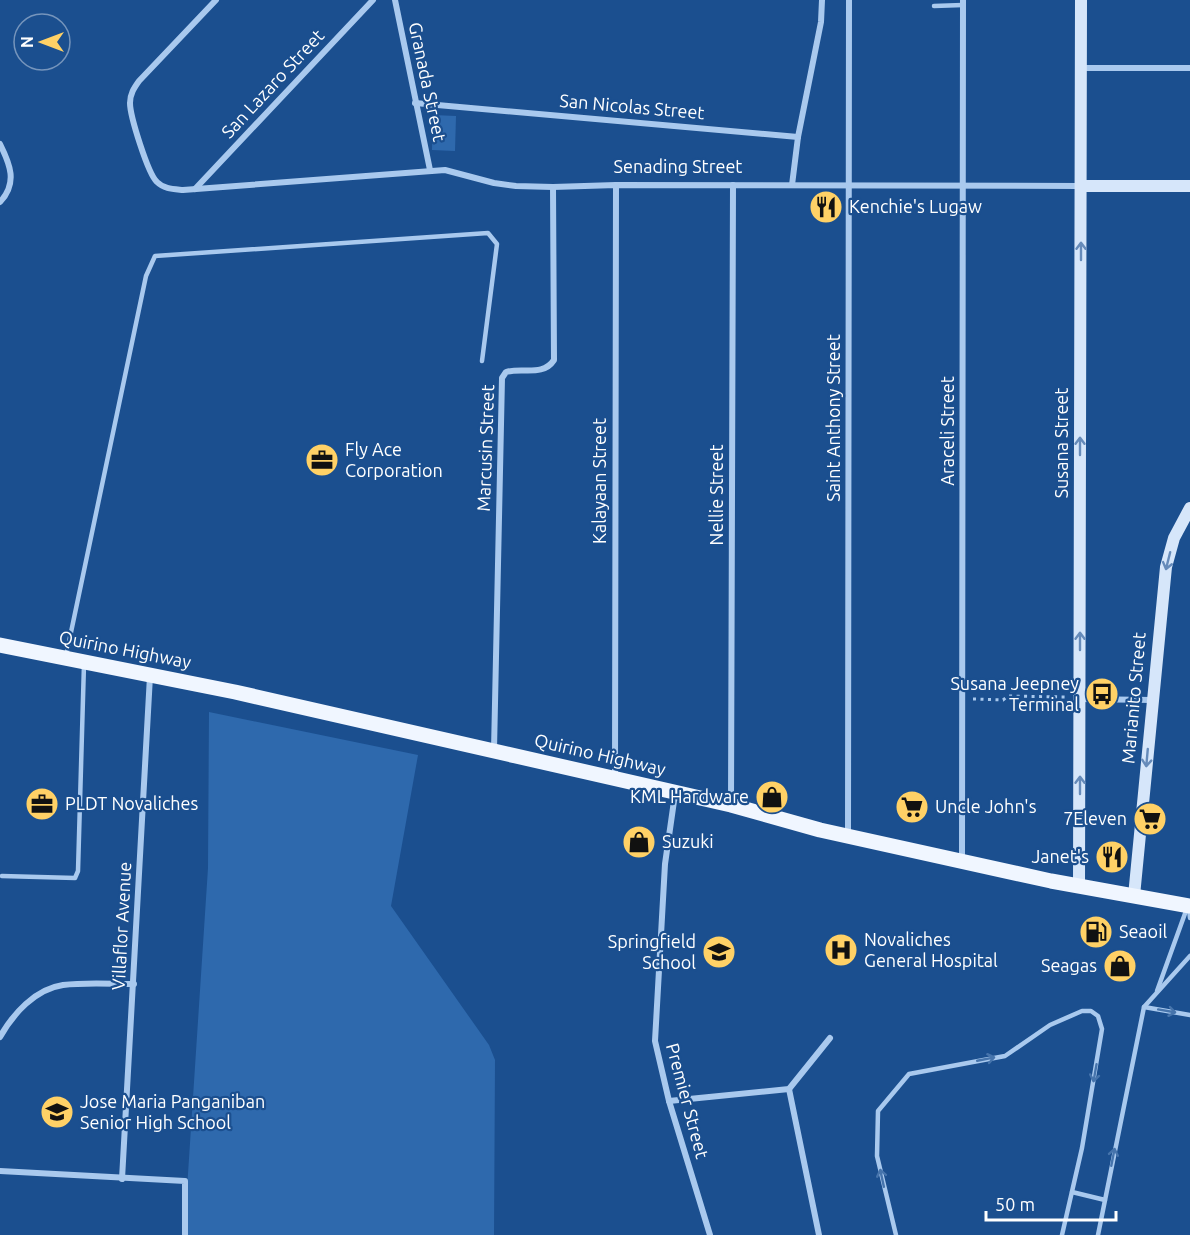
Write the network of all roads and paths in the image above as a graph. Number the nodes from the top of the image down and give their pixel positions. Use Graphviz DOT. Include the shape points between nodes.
graph roads {
  1 [pos="216,0"];
  2 [pos="373,0"];
  3 [pos="394,0"];
  4 [pos="822,0"];
  5 [pos="849,0"];
  6 [pos="1081,0"];
  7 [pos="963,2"];
  8 [pos="934,6"];
  9 [pos="1081,68"];
  10 [pos="1190,68"];
  11 [pos="415,103"];
  12 [pos="798,137"];
  13 [pos="0,144"];
  14 [pos="430,170"];
  15 [pos="616,185"];
  16 [pos="733,185"];
  17 [pos="792,185"];
  18 [pos="849,185"];
  19 [pos="963,186"];
  20 [pos="1081,186"];
  21 [pos="1190,186"];
  22 [pos="553,187"];
  23 [pos="194,189"];
  24 [pos="0,201"];
  25 [pos="482,361"];
  26 [pos="1190,508"];
  27 [pos="0,645"];
  28 [pos="66,658"];
  29 [pos="84,662"];
  30 [pos="150,675"];
  31 [pos="1080,698"];
  32 [pos="963,699"];
  33 [pos="1152,700"];
  34 [pos="494,751"];
  35 [pos="615,778"];
  36 [pos="675,793"];
  37 [pos="732,805"];
  38 [pos="848,836"];
  39 [pos="962,861"];
  40 [pos="2,876"];
  41 [pos="1080,886"];
  42 [pos="1134,896"];
  43 [pos="1189,910"];
  44 [pos="1190,956"];
  45 [pos="134,984"];
  46 [pos="1156,995"];
  47 [pos="1144,1007"];
  48 [pos="1190,1015"];
  49 [pos="0,1037"];
  50 [pos="830,1038"];
  51 [pos="789,1089"];
  52 [pos="669,1101"];
  53 [pos="0,1171"];
  54 [pos="122,1179"];
  55 [pos="1072,1192"];
  56 [pos="1105,1200"];
  57 [pos="185,1235"];
  58 [pos="710,1235"];
  59 [pos="819,1235"];
  60 [pos="897,1235"];
  61 [pos="1062,1235"];
  62 [pos="1098,1235"];
  1 -- 23 [label="street, Senading Street" via="139,81 131,95 132,114 151,176 169,189"];
  2 -- 23 [label="street, San Lazaro Street"];
  3 -- 11 [label="street, Granada Street"];
  4 -- 12 [label="street"];
  5 -- 18 [label="street, Saint Anthony Street"];
  6 -- 9 [label="street, Susana Street"];
  7 -- 8 [label="lane"];
  7 -- 19 [label="street, Araceli Street"];
  9 -- 10 [label="street"];
  9 -- 20 [label="street, Susana Street"];
  11 -- 12 [label="street, San Nicolas Street"];
  11 -- 14 [label="street, Granada Street"];
  12 -- 17 [label="street"];
  13 -- 24 [label="street" via="12,179"];
  14 -- 22 [label="street, Senading Street" via="460,172 494,183"];
  14 -- 23 [label="street, Senading Street"];
  15 -- 16 [label="street, Senading Street"];
  15 -- 22 [label="street, Senading Street"];
  15 -- 35 [label="street, Kalayaan Street"];
  16 -- 17 [label="street, Senading Street"];
  16 -- 37 [label="street, Nellie Street"];
  17 -- 18 [label="street, Senading Street"];
  18 -- 19 [label="street, Senading Street"];
  18 -- 38 [label="street, Saint Anthony Street"];
  19 -- 20 [label="street, Senading Street"];
  19 -- 32 [label="street, Araceli Street"];
  20 -- 21 [label="street, Senading Street"];
  31 -- 20 [label="street, Susana Street, one-way"];
  22 -- 34 [label="street, Marcusin Street" via="554,360 543,370 512,370 502,378"];
  25 -- 28 [label="lane" via="497,244 488,233 155,256 146,276"];
  26 -- 33 [label="street, Marianito Street, one-way" via="1174,538 1166,567"];
  27 -- 28 [label="main road, Quirino Highway"];
  28 -- 29 [label="main road, Quirino Highway"];
  29 -- 30 [label="main road, Quirino Highway"];
  29 -- 40 [label="lane" via="78,871 75,878"];
  30 -- 34 [label="main road, Quirino Highway"];
  30 -- 45 [label="street, Villaflor Avenue"];
  31 -- 32 [label="path"];
  31 -- 33 [label="street"];
  41 -- 31 [label="street, Susana Street, one-way"];
  32 -- 39 [label="street, Araceli Street"];
  33 -- 42 [label="street, Marianito Street, one-way"];
  34 -- 35 [label="main road, Quirino Highway"];
  35 -- 36 [label="main road, Quirino Highway"];
  36 -- 37 [label="main road, Quirino Highway"];
  36 -- 52 [label="street, Premier Street" via="665,864 655,1041"];
  37 -- 38 [label="main road, Quirino Highway"];
  38 -- 39 [label="main road, Quirino Highway"];
  39 -- 41 [label="main road, Quirino Highway"];
  41 -- 42 [label="main road, Quirino Highway"];
  42 -- 43 [label="main road, Quirino Highway"];
  43 -- 46 [label="lane"];
  44 -- 46 [label="lane"];
  45 -- 49 [label="street" via="62,985 35,996 10,1020"];
  45 -- 54 [label="street, Villaflor Avenue"];
  46 -- 47 [label="lane"];
  47 -- 48 [label="lane, one-way"];
  56 -- 47 [label="lane, one-way"];
  50 -- 51 [label="street"];
  51 -- 52 [label="street"];
  51 -- 59 [label="street"];
  52 -- 58 [label="street, Premier Street"];
  53 -- 54 [label="street"];
  54 -- 57 [label="street" via="185,1181"];
  55 -- 56 [label="lane"];
  60 -- 55 [label="lane, one-way" via="877,1156 878,1111 909,1074 1005,1056 1050,1025 1091,1011 1098,1016 1102,1029"];
  55 -- 61 [label="lane"];
  56 -- 62 [label="lane"];
}
